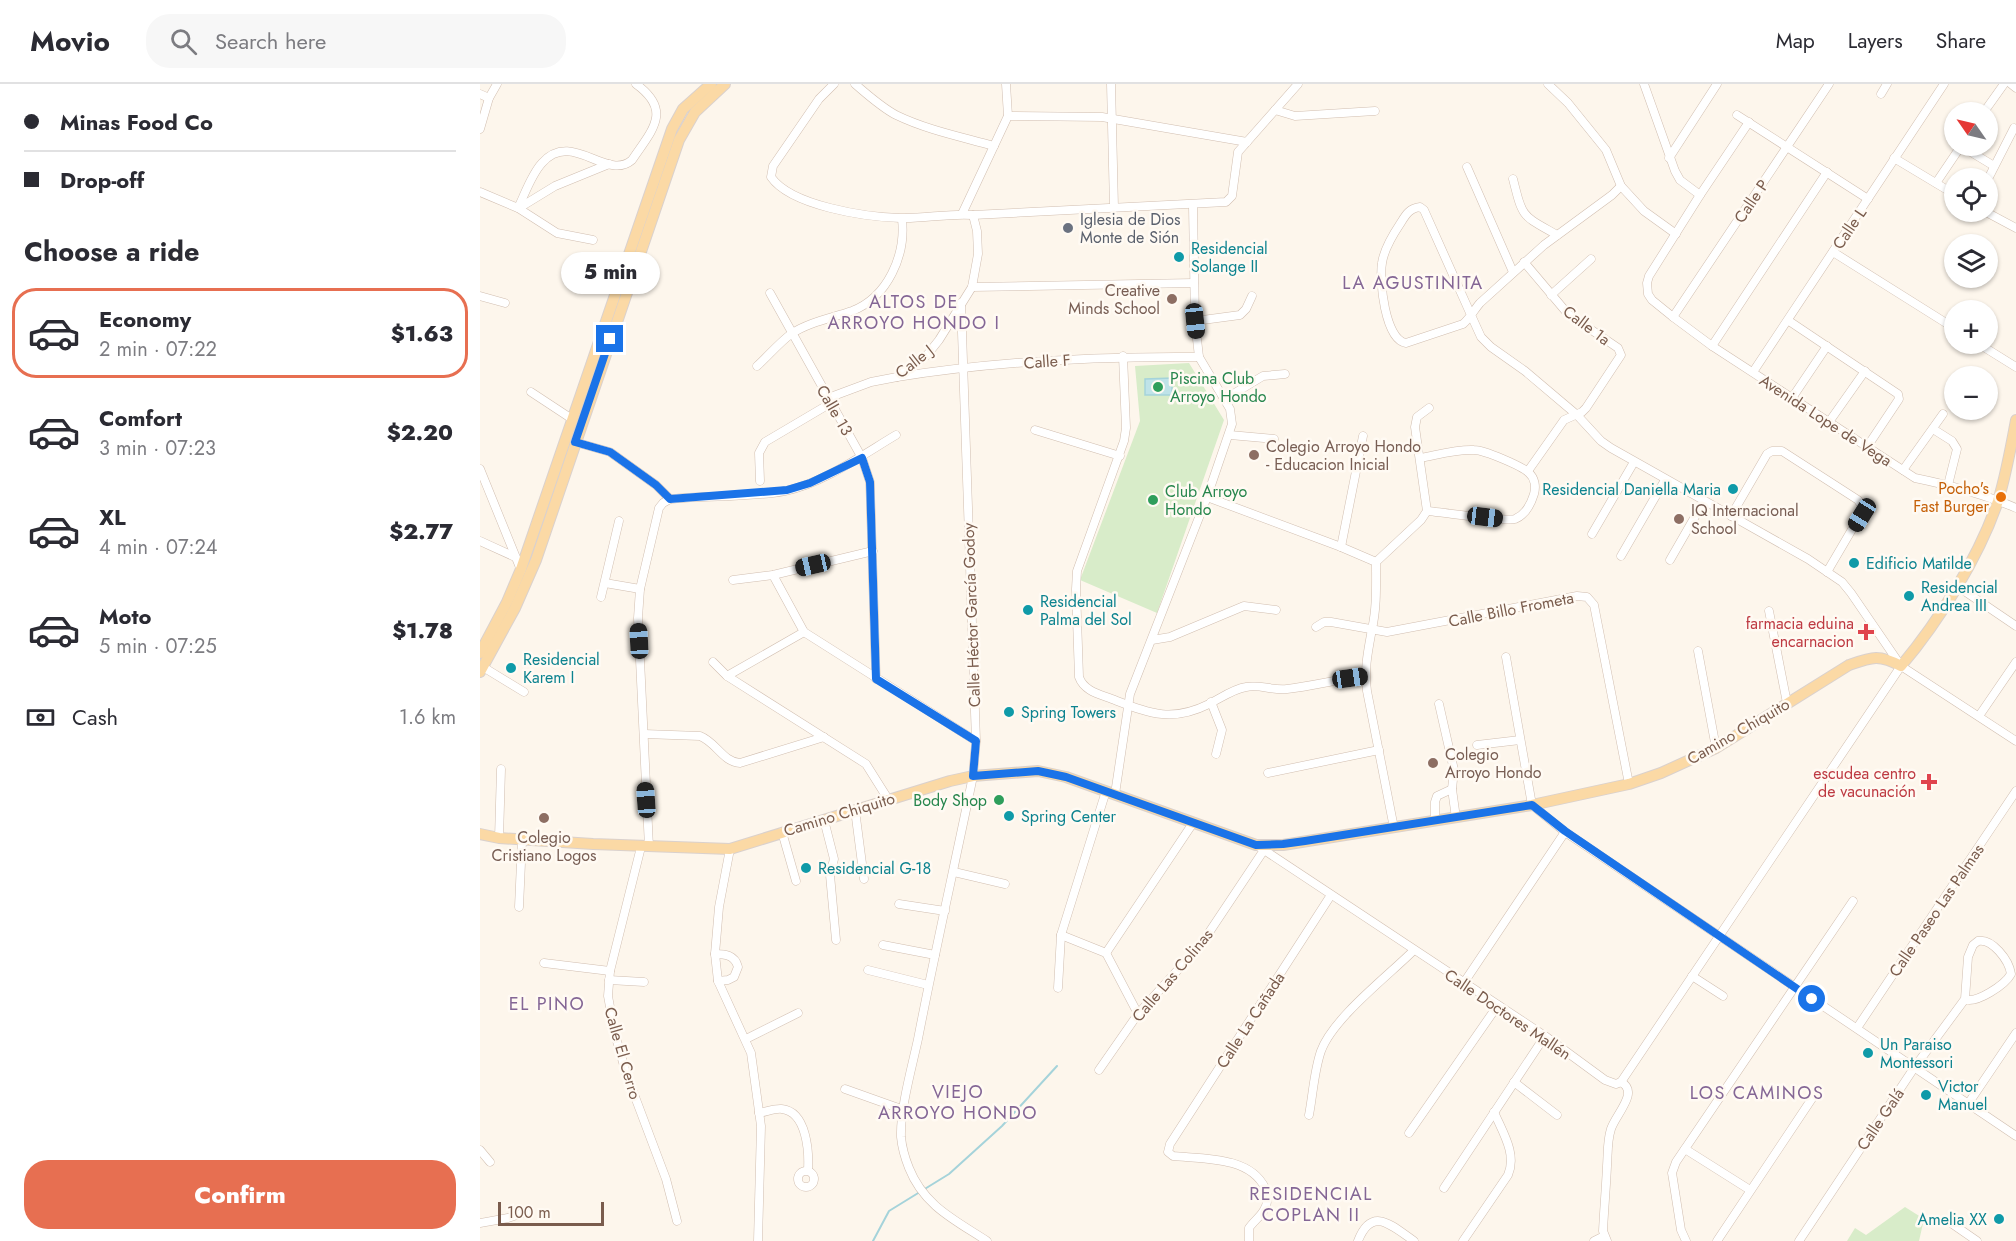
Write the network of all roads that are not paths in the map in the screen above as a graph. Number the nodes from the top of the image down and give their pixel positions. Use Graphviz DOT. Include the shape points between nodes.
graph roads {
  1 [pos="497,84"];
  2 [pos="636,84"];
  3 [pos="711,84"];
  4 [pos="725,84"];
  5 [pos="834,84"];
  6 [pos="855,84"];
  7 [pos="1006,84"];
  8 [pos="1111,84"];
  9 [pos="1298,84"];
  10 [pos="1548,84"];
  11 [pos="1644,84"];
  12 [pos="1717,84"];
  13 [pos="1829,84"];
  14 [pos="1887,84"];
  15 [pos="1944,84"];
  16 [pos="2004,84"];
  17 [pos="2011,84"];
  18 [pos="2016,88"];
  19 [pos="1881,93"];
  20 [pos="480,94"];
  21 [pos="489,98"];
  22 [pos="1991,102"];
  23 [pos="1275,110"];
  24 [pos="1375,111"];
  25 [pos="1737,115"];
  26 [pos="1008,116"];
  27 [pos="1111,118"];
  28 [pos="1749,122"];
  29 [pos="2014,128"];
  30 [pos="480,129"];
  31 [pos="1247,142"];
  32 [pos="994,146"];
  33 [pos="1788,147"];
  34 [pos="1954,156"];
  35 [pos="1978,156"];
  36 [pos="1669,158"];
  37 [pos="1894,158"];
  38 [pos="609,164"];
  39 [pos="1994,166"];
  40 [pos="1467,167"];
  41 [pos="1827,172"];
  42 [pos="1513,179"];
  43 [pos="1936,183"];
  44 [pos="1621,186"];
  45 [pos="1944,188"];
  46 [pos="480,192"];
  47 [pos="1700,195"];
  48 [pos="1868,199"];
  49 [pos="1192,206"];
  50 [pos="1114,207"];
  51 [pos="518,208"];
  52 [pos="962,214"];
  53 [pos="973,215"];
  54 [pos="1998,218"];
  55 [pos="902,219"];
  56 [pos="2016,228"];
  57 [pos="1557,234"];
  58 [pos="1676,234"];
  59 [pos="593,240"];
  60 [pos="1833,252"];
  61 [pos="1591,259"];
  62 [pos="1524,262"];
  63 [pos="1513,272"];
  64 [pos="1194,283"];
  65 [pos="972,287"];
  66 [pos="770,293"];
  67 [pos="1551,295"];
  68 [pos="480,296"];
  69 [pos="1252,296"];
  70 [pos="505,303"];
  71 [pos="961,303"];
  72 [pos="1471,315"];
  73 [pos="1673,317"];
  74 [pos="1195,321"];
  75 [pos="1789,321"];
  76 [pos="1944,322"];
  77 [pos="791,334"];
  78 [pos="1712,346"];
  79 [pos="1827,346"];
  80 [pos="1995,354"];
  81 [pos="1124,356"];
  82 [pos="1199,357"];
  83 [pos="757,366"];
  84 [pos="962,367"];
  85 [pos="2016,367"];
  86 [pos="1865,371"];
  87 [pos="1753,372"];
  88 [pos="1285,374"];
  89 [pos="897,377"];
  90 [pos="531,392"];
  91 [pos="1792,398"];
  92 [pos="1225,399"];
  93 [pos="829,400"];
  94 [pos="583,404"];
  95 [pos="1429,408"];
  96 [pos="1943,414"];
  97 [pos="1577,415"];
  98 [pos="572,419"];
  99 [pos="2016,420"];
  100 [pos="1829,422"];
  101 [pos="1934,429"];
  102 [pos="1035,430"];
  103 [pos="896,435"];
  104 [pos="1230,435"];
  105 [pos="1363,436"];
  106 [pos="1274,439"];
  107 [pos="575,442"];
  108 [pos="1867,447"];
  109 [pos="1120,456"];
  110 [pos="862,458"];
  111 [pos="1420,458"];
  112 [pos="1634,462"];
  113 [pos="480,469"];
  114 [pos="1903,470"];
  115 [pos="1528,471"];
  116 [pos="1665,480"];
  117 [pos="760,481"];
  118 [pos="1948,485"];
  119 [pos="1207,497"];
  120 [pos="670,499"];
  121 [pos="1998,500"];
  122 [pos="1704,501"];
  123 [pos="2016,508"];
  124 [pos="1427,511"];
  125 [pos="1731,516"];
  126 [pos="618,520"];
  127 [pos="1592,534"];
  128 [pos="480,541"];
  129 [pos="1341,547"];
  130 [pos="873,551"];
  131 [pos="1621,556"];
  132 [pos="515,557"];
  133 [pos="1670,560"];
  134 [pos="1376,562"];
  135 [pos="521,569"];
  136 [pos="1827,572"];
  137 [pos="773,575"];
  138 [pos="733,580"];
  139 [pos="527,582"];
  140 [pos="605,583"];
  141 [pos="1957,586"];
  142 [pos="640,589"];
  143 [pos="601,597"];
  144 [pos="1276,610"];
  145 [pos="1768,611"];
  146 [pos="2016,626"];
  147 [pos="1316,627"];
  148 [pos="1372,630"];
  149 [pos="804,632"];
  150 [pos="494,638"];
  151 [pos="1152,640"];
  152 [pos="1698,651"];
  153 [pos="480,653"];
  154 [pos="1506,657"];
  155 [pos="713,662"];
  156 [pos="2016,662"];
  157 [pos="1901,666"];
  158 [pos="481,669"];
  159 [pos="1365,675"];
  160 [pos="727,676"];
  161 [pos="876,679"];
  162 [pos="524,692"];
  163 [pos="1211,702"];
  164 [pos="1787,703"];
  165 [pos="1438,704"];
  166 [pos="1128,705"];
  167 [pos="1979,716"];
  168 [pos="644,734"];
  169 [pos="824,736"];
  170 [pos="1520,740"];
  171 [pos="976,741"];
  172 [pos="2016,741"];
  173 [pos="1477,746"];
  174 [pos="1716,748"];
  175 [pos="1379,750"];
  176 [pos="1216,754"];
  177 [pos="501,769"];
  178 [pos="1268,772"];
  179 [pos="973,776"];
  180 [pos="1629,784"];
  181 [pos="1452,789"];
  182 [pos="2016,791"];
  183 [pos="1110,792"];
  184 [pos="888,799"];
  185 [pos="1532,805"];
  186 [pos="855,810"];
  187 [pos="1456,818"];
  188 [pos="824,820"];
  189 [pos="1435,821"];
  190 [pos="1193,823"];
  191 [pos="1394,828"];
  192 [pos="1565,831"];
  193 [pos="782,832"];
  194 [pos="480,834"];
  195 [pos="499,838"];
  196 [pos="522,840"];
  197 [pos="1283,844"];
  198 [pos="645,847"];
  199 [pos="1260,847"];
  200 [pos="730,849"];
  201 [pos="1286,865"];
  202 [pos="954,872"];
  203 [pos="864,879"];
  204 [pos="796,881"];
  205 [pos="1005,884"];
  206 [pos="1330,895"];
  207 [pos="1853,901"];
  208 [pos="898,904"];
  209 [pos="519,908"];
  210 [pos="945,911"];
  211 [pos="1061,935"];
  212 [pos="1719,935"];
  213 [pos="836,939"];
  214 [pos="883,945"];
  215 [pos="1413,951"];
  216 [pos="1106,953"];
  217 [pos="714,954"];
  218 [pos="936,955"];
  219 [pos="544,963"];
  220 [pos="610,970"];
  221 [pos="868,970"];
  222 [pos="1692,976"];
  223 [pos="609,980"];
  224 [pos="718,981"];
  225 [pos="644,982"];
  226 [pos="1463,984"];
  227 [pos="928,986"];
  228 [pos="1795,987"];
  229 [pos="1058,988"];
  230 [pos="1723,996"];
  231 [pos="1965,999"];
  232 [pos="1497,1005"];
  233 [pos="798,1013"];
  234 [pos="1138,1014"];
  235 [pos="1857,1028"];
  236 [pos="2016,1033"];
  237 [pos="1545,1036"];
  238 [pos="746,1039"];
  239 [pos="1914,1068"];
  240 [pos="1099,1070"];
  241 [pos="1514,1082"];
  242 [pos="1621,1082"];
  243 [pos="845,1089"];
  244 [pos="1813,1097"];
  245 [pos="1968,1104"];
  246 [pos="904,1110"];
  247 [pos="1494,1112"];
  248 [pos="759,1113"];
  249 [pos="1309,1115"];
  250 [pos="1557,1115"];
  251 [pos="1409,1132"];
  252 [pos="2015,1133"];
  253 [pos="1685,1149"];
  254 [pos="480,1150"];
  255 [pos="490,1162"];
  256 [pos="808,1170"];
  257 [pos="1444,1188"];
  258 [pos="1750,1191"];
  259 [pos="526,1212"];
  260 [pos="677,1221"];
  261 [pos="1951,1222"];
  262 [pos="480,1223"];
  263 [pos="1401,1237"];
  264 [pos="1605,1239"];
  265 [pos="758,1241"];
  266 [pos="987,1241"];
  267 [pos="1249,1241"];
  268 [pos="1358,1241"];
  269 [pos="1414,1241"];
  270 [pos="1462,1241"];
  271 [pos="1594,1241"];
  272 [pos="1686,1241"];
  273 [pos="1717,1241"];
  274 [pos="1799,1241"];
  275 [pos="1977,1241"];
  1 -- 21 [label="street"];
  2 -- 38 [label="street" via="655,102 656,118 627,165"];
  3 -- 94 [label="main road" via="683,110 672,129"];
  4 -- 94 [label="main road" via="695,112 679,140"];
  5 -- 55 [label="street" via="819,99 773,166 771,177 791,194 845,212"];
  6 -- 32 [label="street" via="895,114"];
  7 -- 26 [label="street"];
  8 -- 27 [label="street"];
  9 -- 23 [label="street"];
  10 -- 44 [label="street" via="1575,110 1606,150"];
  11 -- 36 [label="street"];
  12 -- 36 [label="street"];
  13 -- 33 [label="street, Calle P"];
  14 -- 19 [label="street"];
  15 -- 37 [label="street, Calle L"];
  16 -- 22 [label="street"];
  17 -- 18 [label="street"];
  20 -- 21 [label="street"];
  21 -- 30 [label="street"];
  23 -- 24 [label="street" via="1295,116"];
  23 -- 31 [label="street"];
  25 -- 28 [label="street"];
  26 -- 27 [label="street"];
  26 -- 32 [label="street"];
  27 -- 31 [label="street"];
  27 -- 50 [label="street"];
  28 -- 33 [label="street"];
  28 -- 47 [label="street"];
  29 -- 39 [label="street"];
  31 -- 49 [label="street" via="1237,155 1232,196 1226,202"];
  32 -- 52 [label="street"];
  33 -- 41 [label="street"];
  33 -- 73 [label="street, Calle P"];
  34 -- 43 [label="street"];
  35 -- 39 [label="street"];
  36 -- 47 [label="street" via="1680,180"];
  37 -- 43 [label="street"];
  37 -- 48 [label="street, Calle L"];
  38 -- 51 [label="street" via="555,186"];
  38 -- 51 [label="street" via="575,152 558,152 539,167"];
  40 -- 63 [label="street"];
  41 -- 48 [label="street"];
  41 -- 78 [label="street"];
  42 -- 57 [label="street" via="1524,215"];
  43 -- 45 [label="street"];
  44 -- 57 [label="street"];
  44 -- 58 [label="street" via="1644,211"];
  46 -- 51 [label="street"];
  47 -- 58 [label="street"];
  48 -- 60 [label="street, Calle L"];
  49 -- 50 [label="street"];
  49 -- 64 [label="street"];
  50 -- 53 [label="street"];
  51 -- 59 [label="street" via="556,233"];
  52 -- 53 [label="street"];
  52 -- 55 [label="street"];
  53 -- 65 [label="street, Calle J" via="978,254"];
  54 -- 56 [label="street"];
  55 -- 77 [label="street" via="900,251 892,274 877,296 855,310"];
  57 -- 62 [label="street"];
  58 -- 73 [label="street, Avenida Lope de Vega" via="1647,283 1652,300"];
  60 -- 75 [label="street, Calle L"];
  60 -- 76 [label="street"];
  61 -- 67 [label="street"];
  62 -- 63 [label="street"];
  62 -- 67 [label="street, Calle 1a"];
  63 -- 72 [label="street"];
  64 -- 65 [label="street"];
  64 -- 74 [label="street"];
  65 -- 71 [label="street, Calle J"];
  66 -- 77 [label="street, Calle 13"];
  67 -- 97 [label="street, Calle 1a" via="1576,320 1621,352 1586,408"];
  68 -- 70 [label="street"];
  69 -- 74 [label="street" via="1239,315"];
  71 -- 84 [label="street, Calle Héctor García Godoy"];
  71 -- 89 [label="street, Calle J" via="927,355"];
  72 -- 72 [label="street" via="1462,324 1412,342 1402,342 1394,334 1382,296 1382,261 1407,213 1416,207 1424,210"];
  72 -- 97 [label="street" via="1481,337 1491,347"];
  73 -- 78 [label="street, Avenida Lope de Vega"];
  74 -- 82 [label="street"];
  75 -- 79 [label="street"];
  75 -- 87 [label="street, Calle L"];
  77 -- 83 [label="street"];
  77 -- 93 [label="street, Calle 13"];
  78 -- 87 [label="street, Avenida Lope de Vega"];
  79 -- 86 [label="street"];
  79 -- 91 [label="street"];
  80 -- 85 [label="street"];
  81 -- 82 [label="street, Calle F"];
  81 -- 84 [label="street, Calle F"];
  81 -- 109 [label="street" via="1126,428"];
  82 -- 92 [label="street"];
  84 -- 89 [label="street, Calle F"];
  84 -- 171 [label="street, Calle Héctor García Godoy"];
  86 -- 100 [label="street"];
  86 -- 108 [label="street" via="1900,397"];
  87 -- 91 [label="street, Avenida Lope de Vega"];
  88 -- 92 [label="street" via="1263,376"];
  89 -- 93 [label="street, Calle J" via="871,382"];
  90 -- 98 [label="street"];
  91 -- 100 [label="street, Avenida Lope de Vega"];
  92 -- 104 [label="street" via="1230,409"];
  93 -- 110 [label="street, Calle 13"];
  93 -- 117 [label="street, Calle J" via="765,442 759,453"];
  94 -- 98 [label="main road"];
  94 -- 107 [label="main road"];
  95 -- 111 [label="street" via="1419,414 1415,423"];
  96 -- 101 [label="street"];
  97 -- 112 [label="street" via="1601,441"];
  97 -- 115 [label="street, Calle 1a" via="1564,420"];
  98 -- 135 [label="main road"];
  99 -- 121 [label="main road"];
  100 -- 108 [label="street, Avenida Lope de Vega"];
  101 -- 114 [label="street"];
  101 -- 118 [label="street" via="1957,449"];
  102 -- 109 [label="street"];
  103 -- 110 [label="street"];
  104 -- 106 [label="street"];
  104 -- 119 [label="street"];
  105 -- 129 [label="street"];
  107 -- 120 [label="street" via="610,452"];
  107 -- 139 [label="main road"];
  108 -- 114 [label="street, Avenida Lope de Vega"];
  109 -- 166 [label="street" via="1080,561 1076,600 1081,682 1094,692"];
  110 -- 120 [label="street" via="787,490"];
  110 -- 130 [label="street, Calle 13" via="870,482"];
  111 -- 115 [label="street" via="1476,450"];
  111 -- 124 [label="street"];
  112 -- 116 [label="street"];
  112 -- 127 [label="street"];
  113 -- 132 [label="street"];
  114 -- 118 [label="street, Avenida Lope de Vega" via="1915,478"];
  115 -- 124 [label="street" via="1535,491 1529,506 1515,518"];
  116 -- 122 [label="street"];
  116 -- 131 [label="street"];
  118 -- 121 [label="street, Avenida Lope de Vega"];
  119 -- 129 [label="street"];
  119 -- 151 [label="street"];
  120 -- 142 [label="street, Calle El Cerro" via="663,502 655,519"];
  121 -- 123 [label="street, Avenida Lope de Vega"];
  121 -- 141 [label="main road"];
  122 -- 125 [label="street"];
  122 -- 133 [label="street"];
  124 -- 134 [label="street"];
  125 -- 136 [label="street"];
  125 -- 136 [label="street" via="1767,454 1782,451 1858,500 1864,509"];
  126 -- 140 [label="street"];
  128 -- 132 [label="street"];
  129 -- 134 [label="street"];
  130 -- 137 [label="street"];
  130 -- 161 [label="street, Calle 13"];
  132 -- 135 [label="street"];
  134 -- 148 [label="street"];
  135 -- 139 [label="street"];
  135 -- 150 [label="main road"];
  136 -- 157 [label="street" via="1851,593"];
  137 -- 138 [label="street"];
  137 -- 149 [label="street"];
  139 -- 150 [label="main road"];
  140 -- 142 [label="street"];
  140 -- 143 [label="street"];
  141 -- 146 [label="street"];
  141 -- 157 [label="main road"];
  142 -- 168 [label="street, Calle El Cerro"];
  144 -- 151 [label="street" via="1244,606 1170,637"];
  145 -- 164 [label="street"];
  147 -- 148 [label="street, Calle Billo Frometa" via="1331,622"];
  148 -- 159 [label="street"];
  148 -- 180 [label="street, Calle Billo Frometa" via="1387,632 1587,597 1594,605"];
  149 -- 160 [label="street"];
  149 -- 161 [label="street"];
  150 -- 153 [label="main road"];
  150 -- 158 [label="main road"];
  151 -- 166 [label="street"];
  152 -- 174 [label="street"];
  154 -- 170 [label="street"];
  155 -- 160 [label="street"];
  156 -- 167 [label="street"];
  157 -- 164 [label="main road, Camino Chiquito" via="1872,657 1849,665"];
  157 -- 167 [label="street"];
  157 -- 212 [label="street"];
  158 -- 162 [label="street"];
  159 -- 163 [label="street" via="1287,689 1242,687"];
  159 -- 175 [label="street"];
  160 -- 169 [label="street"];
  161 -- 171 [label="street"];
  163 -- 166 [label="street" via="1185,713 1165,715"];
  163 -- 176 [label="street" via="1222,730"];
  164 -- 174 [label="main road, Camino Chiquito"];
  165 -- 181 [label="street" via="1454,770"];
  166 -- 183 [label="street"];
  167 -- 172 [label="street"];
  168 -- 169 [label="street" via="700,736 737,763"];
  168 -- 198 [label="street, Calle El Cerro"];
  169 -- 184 [label="street" via="866,764"];
  170 -- 173 [label="street"];
  170 -- 185 [label="street"];
  171 -- 179 [label="street, Calle Héctor García Godoy"];
  174 -- 180 [label="main road, Camino Chiquito"];
  175 -- 178 [label="street"];
  175 -- 191 [label="street"];
  177 -- 195 [label="street"];
  179 -- 183 [label="main road, Camino Chiquito" via="1038,771"];
  179 -- 184 [label="main road, Camino Chiquito"];
  179 -- 202 [label="street, Calle Héctor García Godoy"];
  180 -- 185 [label="main road, Camino Chiquito"];
  181 -- 187 [label="street"];
  181 -- 189 [label="street" via="1437,796"];
  182 -- 235 [label="street, Calle Paseo Las Palmas"];
  183 -- 190 [label="main road, Camino Chiquito"];
  183 -- 211 [label="street"];
  184 -- 186 [label="main road, Camino Chiquito"];
  185 -- 187 [label="main road, Camino Chiquito"];
  185 -- 192 [label="street"];
  186 -- 188 [label="main road, Camino Chiquito"];
  186 -- 203 [label="street"];
  187 -- 189 [label="main road, Camino Chiquito"];
  188 -- 193 [label="main road, Camino Chiquito"];
  188 -- 213 [label="street" via="834,859 830,875"];
  189 -- 191 [label="main road, Camino Chiquito"];
  190 -- 199 [label="main road, Camino Chiquito"];
  190 -- 216 [label="street"];
  191 -- 197 [label="main road, Camino Chiquito"];
  192 -- 212 [label="street"];
  192 -- 226 [label="street"];
  193 -- 200 [label="main road, Camino Chiquito"];
  193 -- 204 [label="street"];
  194 -- 195 [label="main road, Camino Chiquito"];
  195 -- 196 [label="main road, Camino Chiquito"];
  196 -- 198 [label="main road, Camino Chiquito"];
  196 -- 209 [label="street"];
  197 -- 199 [label="main road, Camino Chiquito"];
  197 -- 201 [label="street"];
  198 -- 200 [label="main road, Camino Chiquito"];
  198 -- 220 [label="street, Calle El Cerro"];
  199 -- 201 [label="street, Calle Doctores Mallén"];
  199 -- 234 [label="street, Calle Las Colinas" via="1202,944"];
  200 -- 217 [label="street"];
  201 -- 206 [label="street, Calle Doctores Mallén"];
  202 -- 205 [label="street"];
  202 -- 210 [label="street, Calle Héctor García Godoy"];
  206 -- 215 [label="street, Calle Doctores Mallén"];
  206 -- 267 [label="street, Calle La Cañada" via="1168,1152 1173,1156 1216,1159 1242,1167 1260,1180 1268,1199 1249,1228"];
  207 -- 228 [label="street"];
  208 -- 210 [label="street"];
  210 -- 218 [label="street, Calle Héctor García Godoy"];
  211 -- 216 [label="street"];
  211 -- 229 [label="street"];
  212 -- 222 [label="street"];
  212 -- 228 [label="street"];
  214 -- 218 [label="street"];
  215 -- 226 [label="street, Calle Doctores Mallén"];
  215 -- 249 [label="street" via="1349,1012 1326,1042"];
  216 -- 234 [label="street"];
  217 -- 224 [label="street"];
  217 -- 224 [label="street" via="728,955 738,967 734,977"];
  218 -- 227 [label="street, Calle Héctor García Godoy"];
  219 -- 220 [label="street"];
  220 -- 223 [label="street, Calle El Cerro"];
  221 -- 227 [label="street"];
  222 -- 230 [label="street"];
  222 -- 242 [label="street"];
  223 -- 225 [label="street"];
  223 -- 260 [label="street, Calle El Cerro" via="615,1034"];
  224 -- 238 [label="street"];
  226 -- 232 [label="street, Calle Doctores Mallén"];
  227 -- 246 [label="street, Calle Héctor García Godoy"];
  228 -- 235 [label="street"];
  228 -- 253 [label="street"];
  231 -- 231 [label="street" via="1970,951 1978,941 1987,941 2009,966 2009,978 1977,999"];
  231 -- 239 [label="street, Calle Galá"];
  232 -- 237 [label="street, Calle Doctores Mallén"];
  232 -- 251 [label="street"];
  233 -- 238 [label="street"];
  234 -- 240 [label="street, Calle Las Colinas"];
  235 -- 239 [label="street"];
  236 -- 245 [label="street"];
  237 -- 241 [label="street"];
  237 -- 242 [label="street, Calle Doctores Mallén" via="1605,1080"];
  238 -- 248 [label="street" via="752,1053"];
  239 -- 245 [label="street"];
  239 -- 274 [label="street, Calle Galá"];
  241 -- 247 [label="street"];
  241 -- 250 [label="street"];
  242 -- 264 [label="street" via="1629,1092 1610,1132"];
  243 -- 246 [label="street"];
  244 -- 258 [label="street"];
  245 -- 252 [label="street"];
  246 -- 266 [label="street, Calle Héctor García Godoy" via="904,1152 920,1188 934,1205"];
  247 -- 257 [label="street"];
  247 -- 270 [label="street" via="1512,1155 1512,1166"];
  248 -- 256 [label="street" via="782,1109 799,1121 807,1144"];
  248 -- 265 [label="street"];
  253 -- 258 [label="street"];
  253 -- 272 [label="street" via="1672,1173"];
  254 -- 255 [label="street"];
  258 -- 273 [label="street"];
  259 -- 262 [label="street"];
  261 -- 275 [label="street"];
  263 -- 268 [label="street" via="1386,1222 1376,1220"];
  263 -- 269 [label="street"];
  264 -- 271 [label="street"];
}
